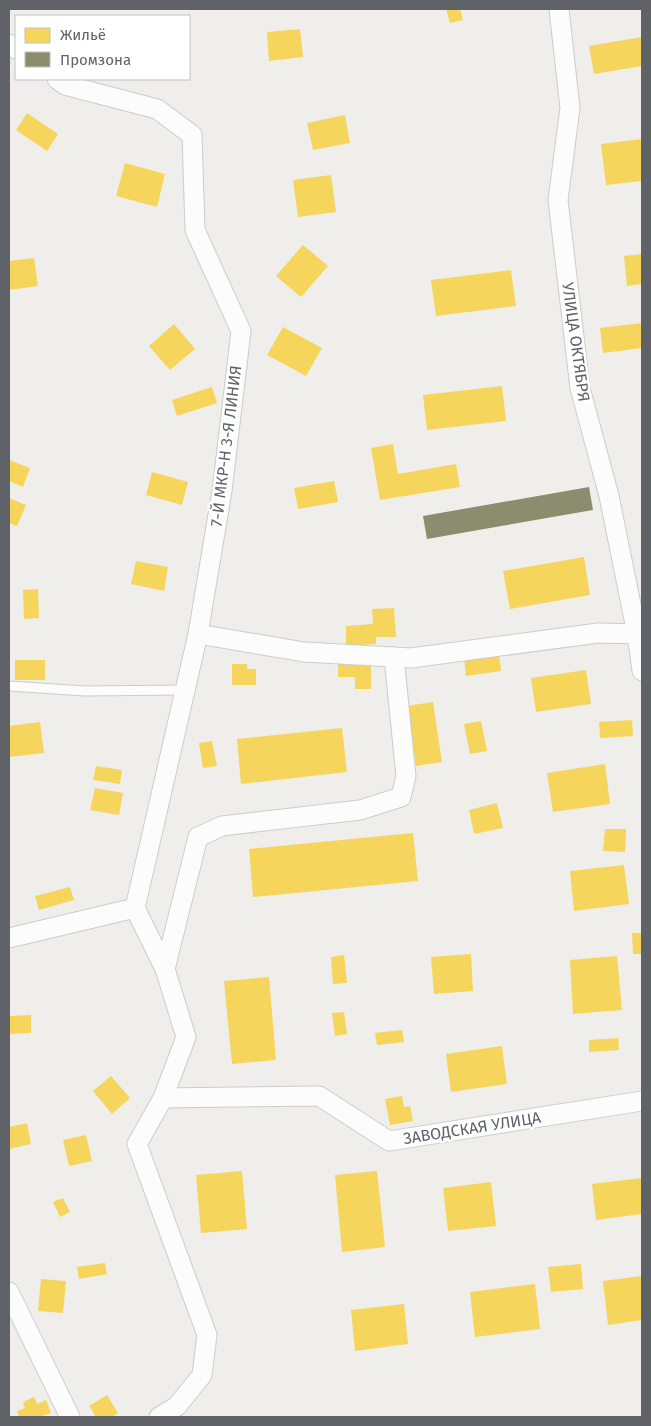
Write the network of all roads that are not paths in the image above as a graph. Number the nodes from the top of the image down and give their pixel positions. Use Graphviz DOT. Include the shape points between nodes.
graph roads {
  1 [pos="559,9"];
  2 [pos="58,80"];
  3 [pos="198,634"];
  4 [pos="640,634"];
  5 [pos="394,657"];
  6 [pos="642,672"];
  7 [pos="9,686"];
  8 [pos="185,690"];
  9 [pos="135,908"];
  10 [pos="9,938"];
  11 [pos="165,969"];
  12 [pos="163,1098"];
  13 [pos="642,1101"];
  14 [pos="9,1292"];
  15 [pos="70,1417"];
  16 [pos="159,1417"];
  1 -- 4 [label="street, УЛИЦА ОКТЯБРЯ" via="570,108 558,200 579,378"];
  2 -- 3 [label="street, 7-Й МКР-Н 3-Я ЛИНИЯ" via="65,85 157,109 192,135 195,230 241,331 222,491"];
  3 -- 5 [label="street" via="304,652"];
  3 -- 8 [label="street, 7-Й МКР-Н 3-Я ЛИНИЯ"];
  4 -- 5 [label="street" via="598,633 411,658"];
  4 -- 6 [label="street, УЛИЦА ОКТЯБРЯ"];
  5 -- 11 [label="street" via="406,776 401,797 360,810 222,826 198,837"];
  7 -- 8 [label="lane" via="85,692"];
  8 -- 9 [label="street, 7-Й МКР-Н 3-Я ЛИНИЯ"];
  9 -- 10 [label="street"];
  9 -- 11 [label="street"];
  11 -- 12 [label="street" via="186,1037"];
  12 -- 13 [label="street, ЗАВОДСКАЯ УЛИЦА" via="319,1096 389,1141"];
  12 -- 16 [label="street" via="137,1144 207,1335 202,1375 177,1406"];
  14 -- 15 [label="street"];
}
